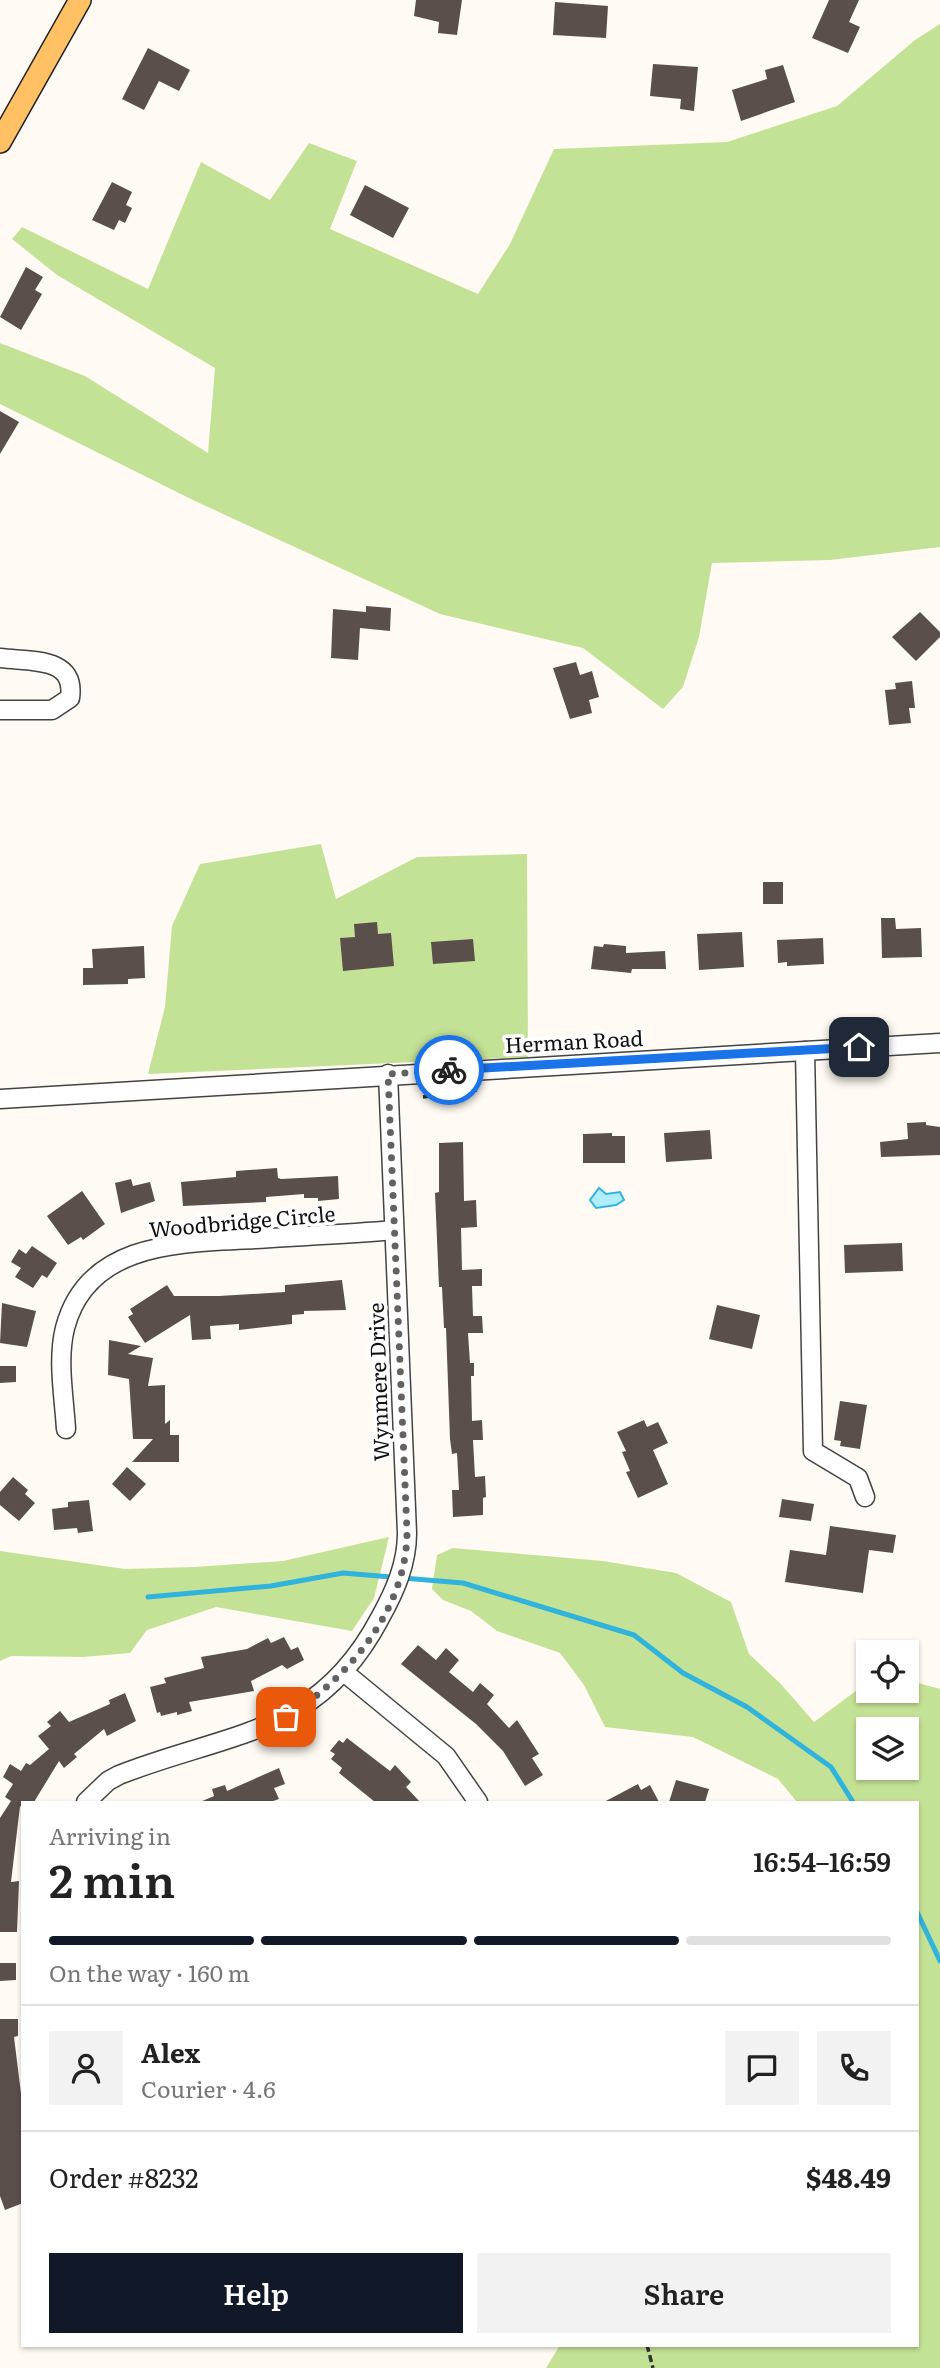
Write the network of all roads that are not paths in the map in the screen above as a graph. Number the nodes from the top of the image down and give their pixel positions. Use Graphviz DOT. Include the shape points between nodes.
graph roads {
  1 [pos="80,0"];
  2 [pos="0,142"];
  3 [pos="0,658"];
  4 [pos="0,710"];
  5 [pos="940,1043"];
  6 [pos="805,1051"];
  7 [pos="388,1074"];
  8 [pos="0,1099"];
  9 [pos="394,1230"];
  10 [pos="66,1429"];
  11 [pos="865,1497"];
  12 [pos="345,1673"];
  13 [pos="87,1801"];
  14 [pos="477,1801"];
  1 -- 2 [label="main road"];
  3 -- 4 [label="street" via="53,664 65,670 72,684 70,698 52,710"];
  5 -- 6 [label="street, Herman Road"];
  6 -- 7 [label="street, Herman Road"];
  6 -- 11 [label="street" via="813,1451 859,1478"];
  7 -- 8 [label="street, Herman Road"];
  7 -- 9 [label="street, Wynmere Drive"];
  9 -- 10 [label="street, Woodbridge Circle" via="163,1245 115,1263 84,1290 65,1326 61,1349"];
  9 -- 12 [label="street, Wynmere Drive" via="407,1532 399,1577 377,1625"];
  12 -- 13 [label="street, Wynmere Drive" via="286,1717 257,1731 119,1775"];
  12 -- 14 [label="street" via="446,1756"];
}
